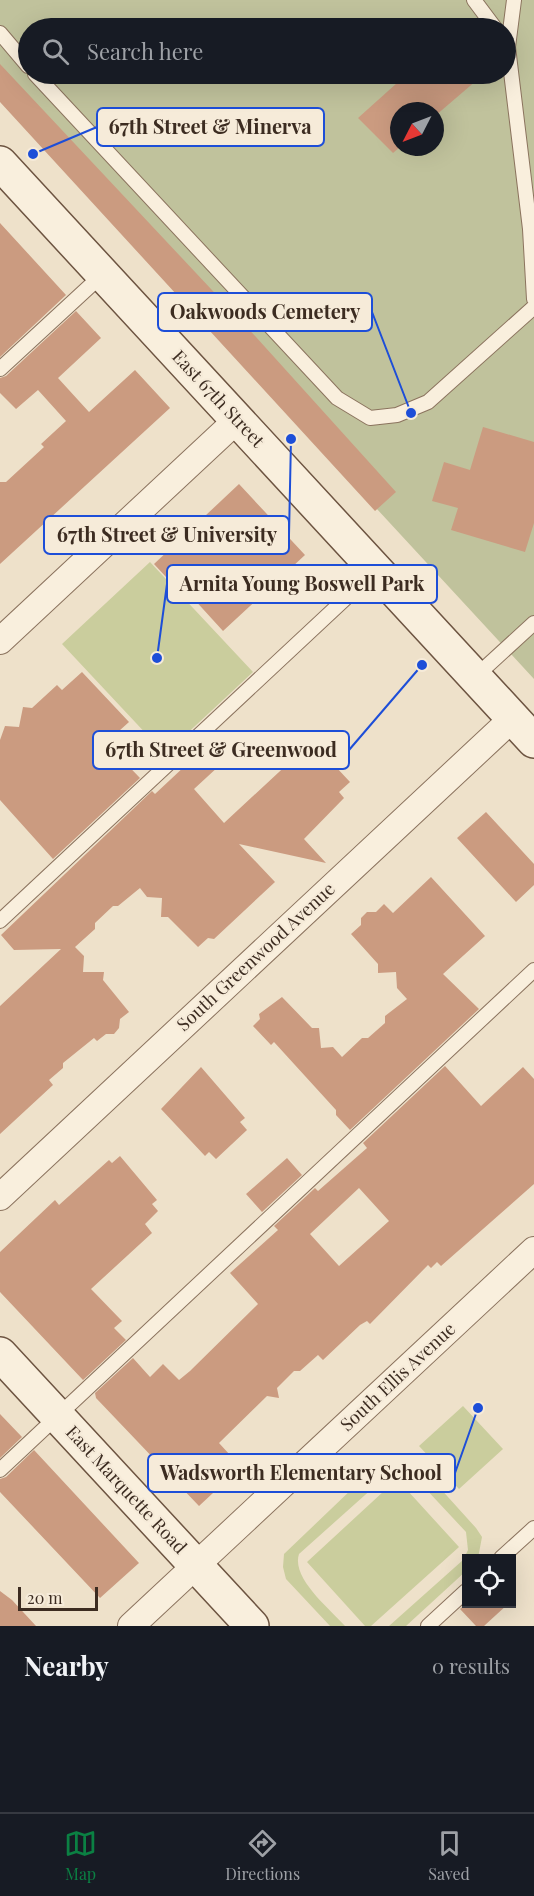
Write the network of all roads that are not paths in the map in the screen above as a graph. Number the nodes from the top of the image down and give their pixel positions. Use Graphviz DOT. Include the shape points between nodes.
graph roads {
  1 [pos="474,0"];
  2 [pos="514,0"];
  3 [pos="488,18"];
  4 [pos="511,18"];
  5 [pos="0,33"];
  6 [pos="18,54"];
  7 [pos="44,84"];
  8 [pos="512,84"];
  9 [pos="0,163"];
  10 [pos="103,274"];
  11 [pos="534,300"];
  12 [pos="534,307"];
  13 [pos="0,369"];
  14 [pos="237,420"];
  15 [pos="376,570"];
  16 [pos="534,623"];
  17 [pos="0,642"];
  18 [pos="475,677"];
  19 [pos="523,729"];
  20 [pos="0,921"];
  21 [pos="534,970"];
  22 [pos="0,1197"];
  23 [pos="534,1250"];
  24 [pos="0,1354"];
  25 [pos="58,1416"];
  26 [pos="0,1470"];
  27 [pos="534,1528"];
  28 [pos="505,1554"];
  29 [pos="196,1565"];
  30 [pos="462,1595"];
  31 [pos="131,1626"];
  32 [pos="252,1626"];
  33 [pos="429,1626"];
  1 -- 3 [label="lane"];
  2 -- 4 [label="lane"];
  5 -- 6 [label="lane"];
  7 -- 12 [label="lane" via="337,398 370,418 397,415 428,402"];
  8 -- 11 [label="lane" via="530,229"];
  9 -- 10 [label="street, East 67th Street"];
  10 -- 13 [label="lane"];
  10 -- 14 [label="street, East 67th Street"];
  14 -- 15 [label="street, East 67th Street"];
  14 -- 17 [label="street"];
  15 -- 18 [label="street, East 67th Street"];
  15 -- 20 [label="lane"];
  16 -- 18 [label="lane"];
  18 -- 19 [label="street, East 67th Street"];
  19 -- 22 [label="street, South Greenwood Avenue"];
  21 -- 25 [label="lane"];
  23 -- 29 [label="street, South Ellis Avenue"];
  24 -- 25 [label="street, East Marquette Road"];
  25 -- 26 [label="lane"];
  25 -- 29 [label="street, East Marquette Road"];
  27 -- 28 [label="lane"];
  29 -- 31 [label="street, South Ellis Avenue"];
  29 -- 32 [label="street, East Marquette Road"];
  30 -- 33 [label="lane"];
}
